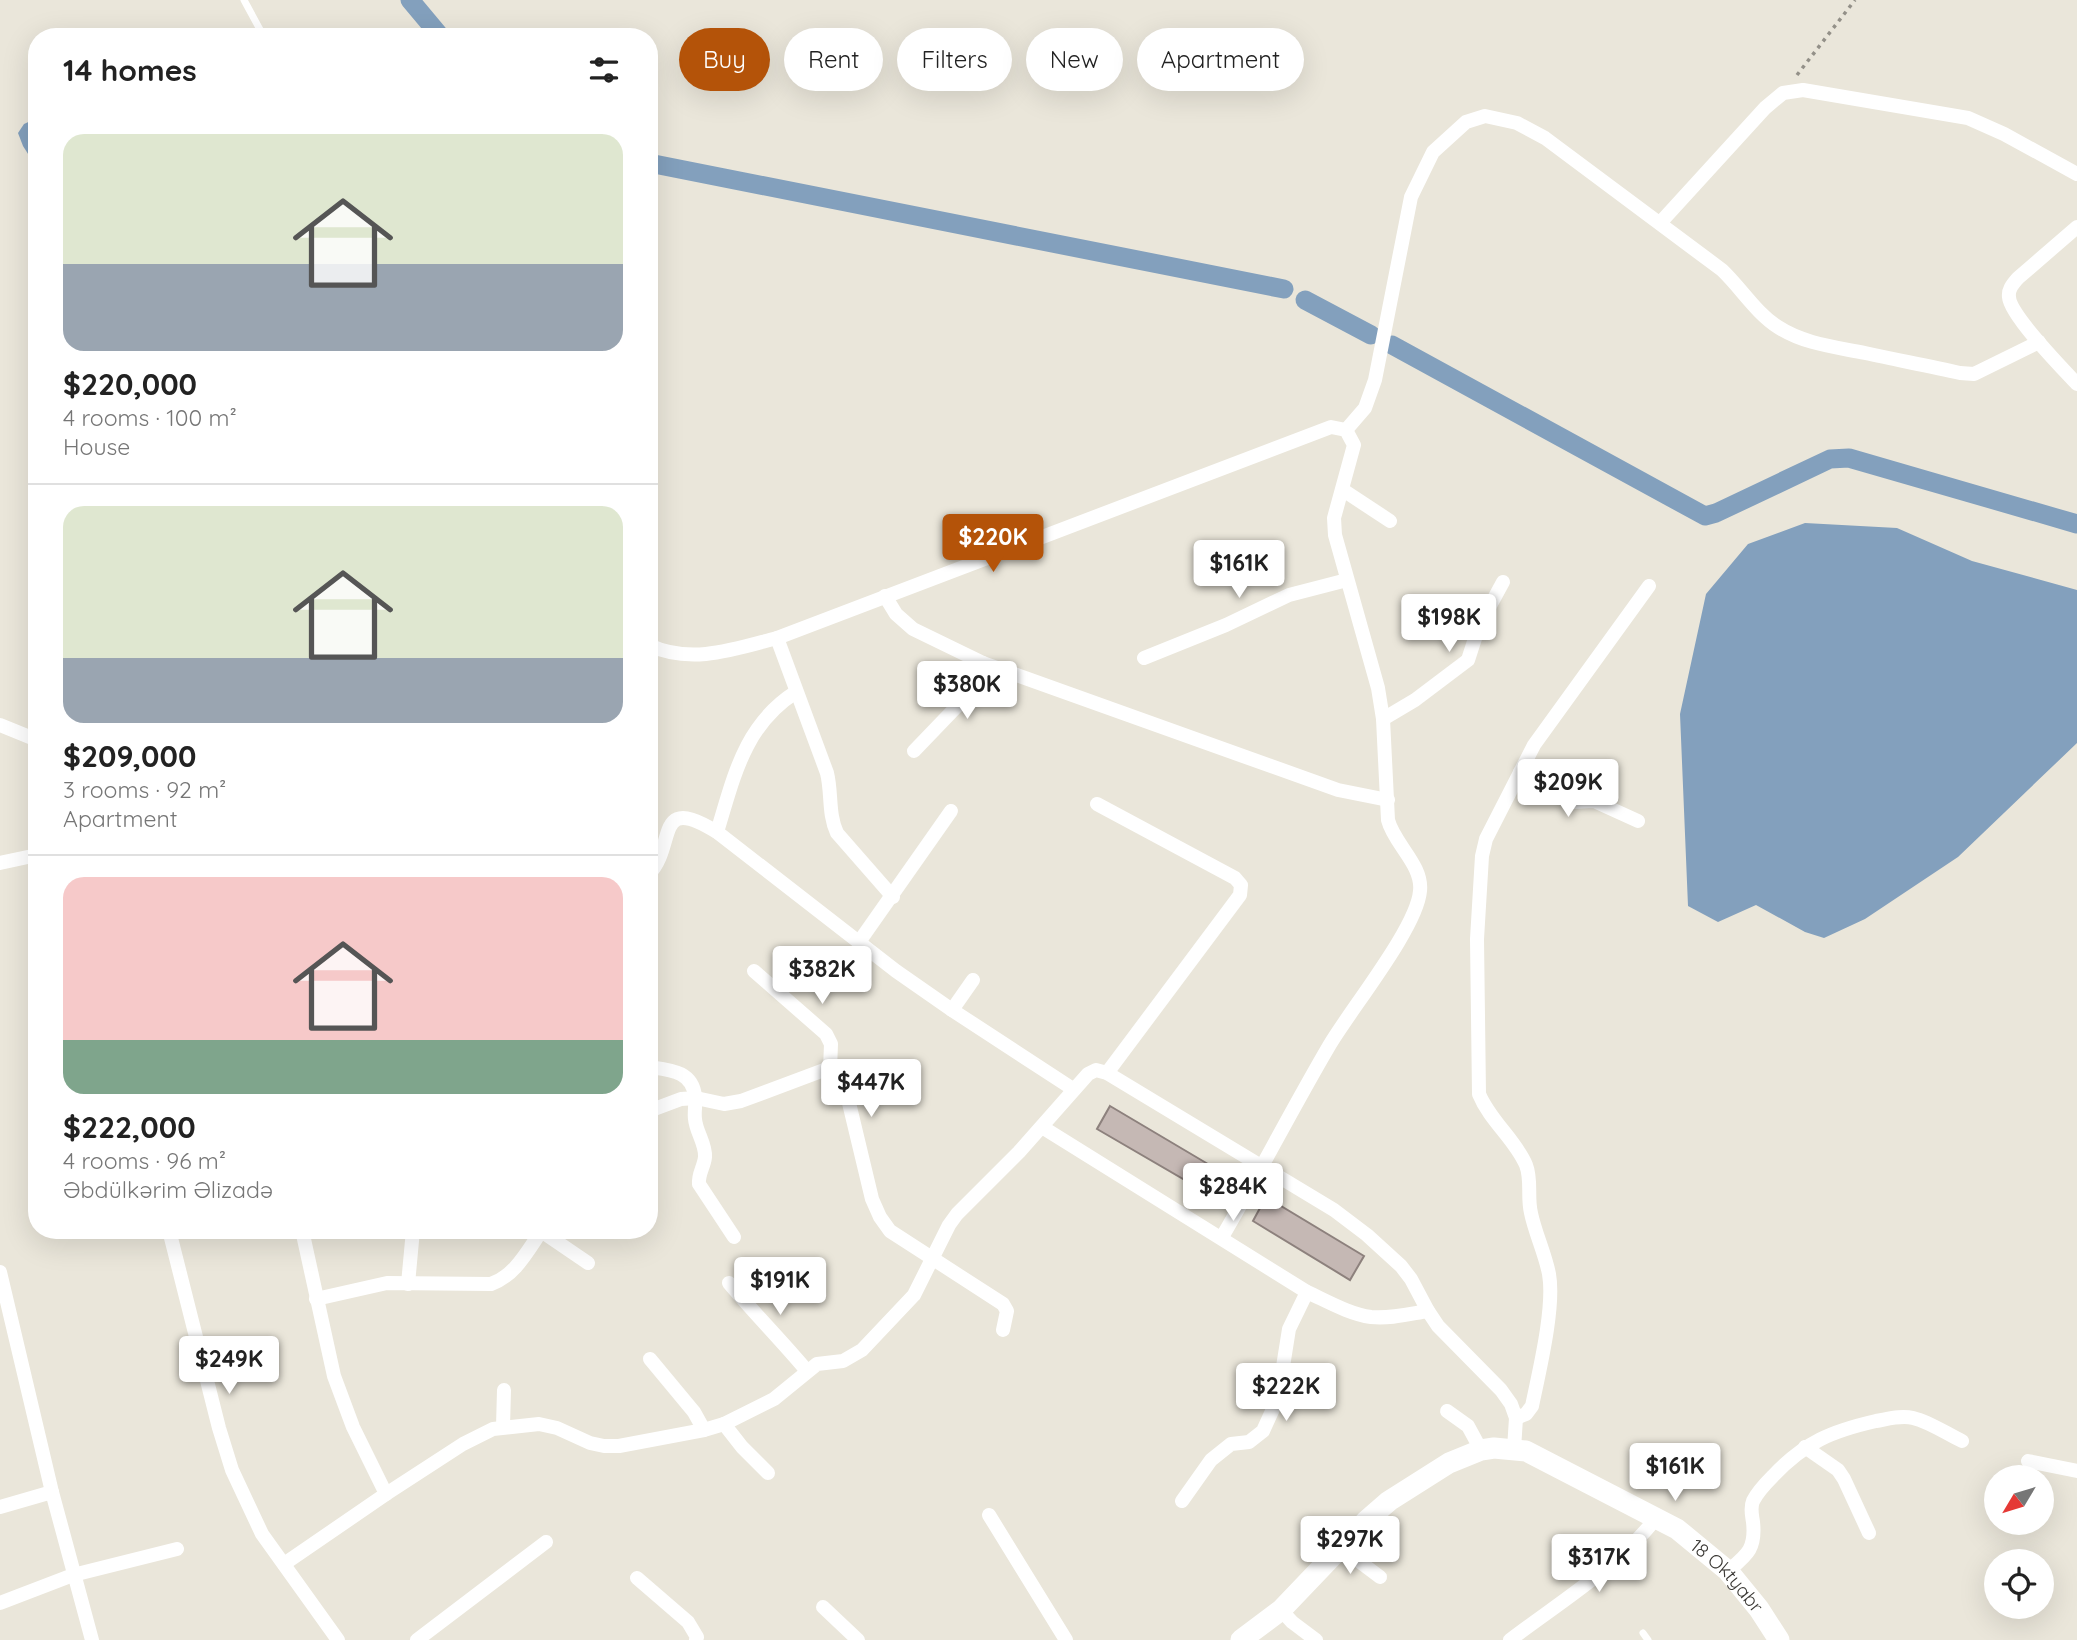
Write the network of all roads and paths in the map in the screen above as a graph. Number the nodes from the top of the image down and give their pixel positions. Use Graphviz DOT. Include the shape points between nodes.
graph roads {
  1 [pos="244,0"];
  2 [pos="1855,0"];
  3 [pos="259,28"];
  4 [pos="1783,93"];
  5 [pos="2077,174"];
  6 [pos="1660,223"];
  7 [pos="2077,226"];
  8 [pos="2039,342"];
  9 [pos="2077,384"];
  10 [pos="1346,430"];
  11 [pos="1343,490"];
  12 [pos="1390,520"];
  13 [pos="1347,580"];
  14 [pos="1503,582"];
  15 [pos="1649,586"];
  16 [pos="885,596"];
  17 [pos="777,638"];
  18 [pos="658,651"];
  19 [pos="1144,658"];
  20 [pos="983,663"];
  21 [pos="796,692"];
  22 [pos="1383,719"];
  23 [pos="0,725"];
  24 [pos="28,736"];
  25 [pos="914,751"];
  26 [pos="1520,772"];
  27 [pos="1388,800"];
  28 [pos="1097,804"];
  29 [pos="951,811"];
  30 [pos="1638,821"];
  31 [pos="716,832"];
  32 [pos="28,857"];
  33 [pos="658,859"];
  34 [pos="0,863"];
  35 [pos="893,897"];
  36 [pos="859,942"];
  37 [pos="754,971"];
  38 [pos="973,980"];
  39 [pos="952,1010"];
  40 [pos="658,1068"];
  41 [pos="830,1069"];
  42 [pos="1107,1073"];
  43 [pos="1073,1088"];
  44 [pos="696,1098"];
  45 [pos="658,1108"];
  46 [pos="1042,1126"];
  47 [pos="1262,1167"];
  48 [pos="734,1237"];
  49 [pos="1222,1237"];
  50 [pos="171,1239"];
  51 [pos="304,1239"];
  52 [pos="412,1239"];
  53 [pos="536,1239"];
  54 [pos="554,1239"];
  55 [pos="933,1257"];
  56 [pos="588,1263"];
  57 [pos="0,1272"];
  58 [pos="729,1283"];
  59 [pos="408,1284"];
  60 [pos="1307,1292"];
  61 [pos="316,1299"];
  62 [pos="1428,1311"];
  63 [pos="1003,1330"];
  64 [pos="650,1359"];
  65 [pos="807,1370"];
  66 [pos="504,1390"];
  67 [pos="1447,1411"];
  68 [pos="1516,1418"];
  69 [pos="724,1424"];
  70 [pos="503,1427"];
  71 [pos="704,1430"];
  72 [pos="1962,1441"];
  73 [pos="1805,1447"];
  74 [pos="1514,1449"];
  75 [pos="1481,1450"];
  76 [pos="2028,1461"];
  77 [pos="2077,1471"];
  78 [pos="768,1473"];
  79 [pos="52,1492"];
  80 [pos="386,1494"];
  81 [pos="1182,1501"];
  82 [pos="0,1507"];
  83 [pos="989,1515"];
  84 [pos="1657,1517"];
  85 [pos="1869,1533"];
  86 [pos="546,1542"];
  87 [pos="1340,1547"];
  88 [pos="177,1549"];
  89 [pos="284,1564"];
  90 [pos="1728,1571"];
  91 [pos="73,1575"];
  92 [pos="1380,1577"];
  93 [pos="637,1578"];
  94 [pos="0,1603"];
  95 [pos="823,1607"];
  96 [pos="1282,1610"];
  97 [pos="1643,1633"];
  98 [pos="92,1640"];
  99 [pos="338,1640"];
  100 [pos="416,1640"];
  101 [pos="696,1640"];
  102 [pos="858,1640"];
  103 [pos="1066,1640"];
  104 [pos="1241,1640"];
  105 [pos="1316,1640"];
  106 [pos="1510,1640"];
  107 [pos="1648,1640"];
  108 [pos="1779,1640"];
  1 -- 3 [label="lane"];
  2 -- 4 [label="path"];
  4 -- 5 [label="street" via="1803,90 1968,118"];
  4 -- 6 [label="street"];
  6 -- 8 [label="street" via="1722,270 1777,326 1819,344 1974,374"];
  6 -- 10 [label="street" via="1545,138 1517,123 1485,116 1466,122 1433,152 1411,197 1375,380 1365,408"];
  7 -- 8 [label="street" via="2010,287 2011,305"];
  8 -- 9 [label="street"];
  10 -- 11 [label="street" via="1354,444"];
  10 -- 16 [label="street" via="1331,427"];
  11 -- 12 [label="street"];
  11 -- 13 [label="street" via="1334,518"];
  13 -- 19 [label="street" via="1289,595"];
  13 -- 22 [label="street"];
  14 -- 22 [label="street" via="1479,626 1468,660"];
  15 -- 26 [label="street" via="1534,745"];
  16 -- 17 [label="street"];
  16 -- 20 [label="street" via="913,629"];
  17 -- 18 [label="street" via="694,656"];
  17 -- 21 [label="street"];
  20 -- 25 [label="street" via="963,700"];
  20 -- 27 [label="street" via="1338,790"];
  21 -- 31 [label="street" via="768,714 748,741"];
  21 -- 35 [label="street" via="830,786 831,822"];
  22 -- 27 [label="street"];
  23 -- 24 [label="street"];
  26 -- 30 [label="street" via="1572,802 1594,801"];
  26 -- 68 [label="street" via="1486,839 1477,939 1479,1094 1529,1174 1528,1203 1551,1295 1532,1406"];
  27 -- 47 [label="street" via="1390,828 1417,873 1420,895 1399,939 1329,1046"];
  28 -- 42 [label="street" via="1241,885 1240,895"];
  29 -- 35 [label="street"];
  31 -- 33 [label="street" via="686,817 676,819"];
  31 -- 36 [label="street"];
  32 -- 34 [label="street"];
  35 -- 36 [label="street"];
  36 -- 39 [label="street"];
  37 -- 41 [label="street" via="827,1034"];
  38 -- 39 [label="street"];
  39 -- 43 [label="street"];
  40 -- 44 [label="street" via="686,1076"];
  41 -- 44 [label="street" via="741,1101 724,1104"];
  41 -- 55 [label="street" via="844,1082 880,1217 905,1243"];
  42 -- 43 [label="street" via="1096,1070"];
  42 -- 47 [label="street"];
  43 -- 46 [label="street"];
  44 -- 45 [label="street"];
  44 -- 48 [label="street" via="695,1119 705,1158 699,1184"];
  46 -- 49 [label="street"];
  46 -- 55 [label="street" via="957,1214"];
  47 -- 49 [label="street"];
  47 -- 62 [label="street" via="1367,1235 1411,1279"];
  49 -- 60 [label="street"];
  50 -- 89 [label="street" via="232,1470 262,1534"];
  51 -- 61 [label="street"];
  52 -- 59 [label="street"];
  53 -- 59 [label="street" via="503,1280"];
  54 -- 56 [label="street"];
  55 -- 63 [label="street" via="1003,1304 1007,1311"];
  55 -- 65 [label="street" via="914,1295 862,1350 843,1361"];
  57 -- 79 [label="street"];
  58 -- 65 [label="street"];
  59 -- 61 [label="street" via="387,1283"];
  60 -- 62 [label="street" via="1369,1317"];
  60 -- 81 [label="street" via="1289,1329 1278,1398 1263,1431 1249,1442 1231,1444 1211,1460"];
  61 -- 80 [label="street" via="334,1376"];
  62 -- 68 [label="street" via="1500,1390"];
  64 -- 71 [label="street"];
  65 -- 69 [label="street" via="774,1399"];
  66 -- 70 [label="street"];
  67 -- 75 [label="street" via="1468,1426"];
  68 -- 74 [label="street"];
  69 -- 71 [label="street"];
  69 -- 78 [label="street"];
  70 -- 71 [label="street" via="539,1424 604,1446"];
  70 -- 80 [label="street" via="480,1435"];
  72 -- 73 [label="street" via="1914,1418 1897,1417 1846,1428"];
  73 -- 85 [label="street" via="1838,1470"];
  73 -- 90 [label="street" via="1754,1499 1753,1545"];
  74 -- 75 [label="street"];
  74 -- 84 [label="street, 18 Oktyabr"];
  75 -- 87 [label="street" via="1449,1463 1389,1500"];
  76 -- 77 [label="street"];
  79 -- 82 [label="street"];
  79 -- 91 [label="street"];
  80 -- 89 [label="street"];
  83 -- 103 [label="street"];
  84 -- 90 [label="street, 18 Oktyabr"];
  84 -- 106 [label="street" via="1621,1556"];
  86 -- 100 [label="street"];
  87 -- 92 [label="street"];
  87 -- 96 [label="street"];
  88 -- 91 [label="street"];
  89 -- 99 [label="street"];
  90 -- 108 [label="street, 18 Oktyabr"];
  91 -- 94 [label="street"];
  91 -- 98 [label="street"];
  93 -- 101 [label="street" via="688,1622"];
  95 -- 102 [label="street"];
  96 -- 104 [label="street"];
  96 -- 105 [label="street"];
  97 -- 107 [label="lane"];
}
